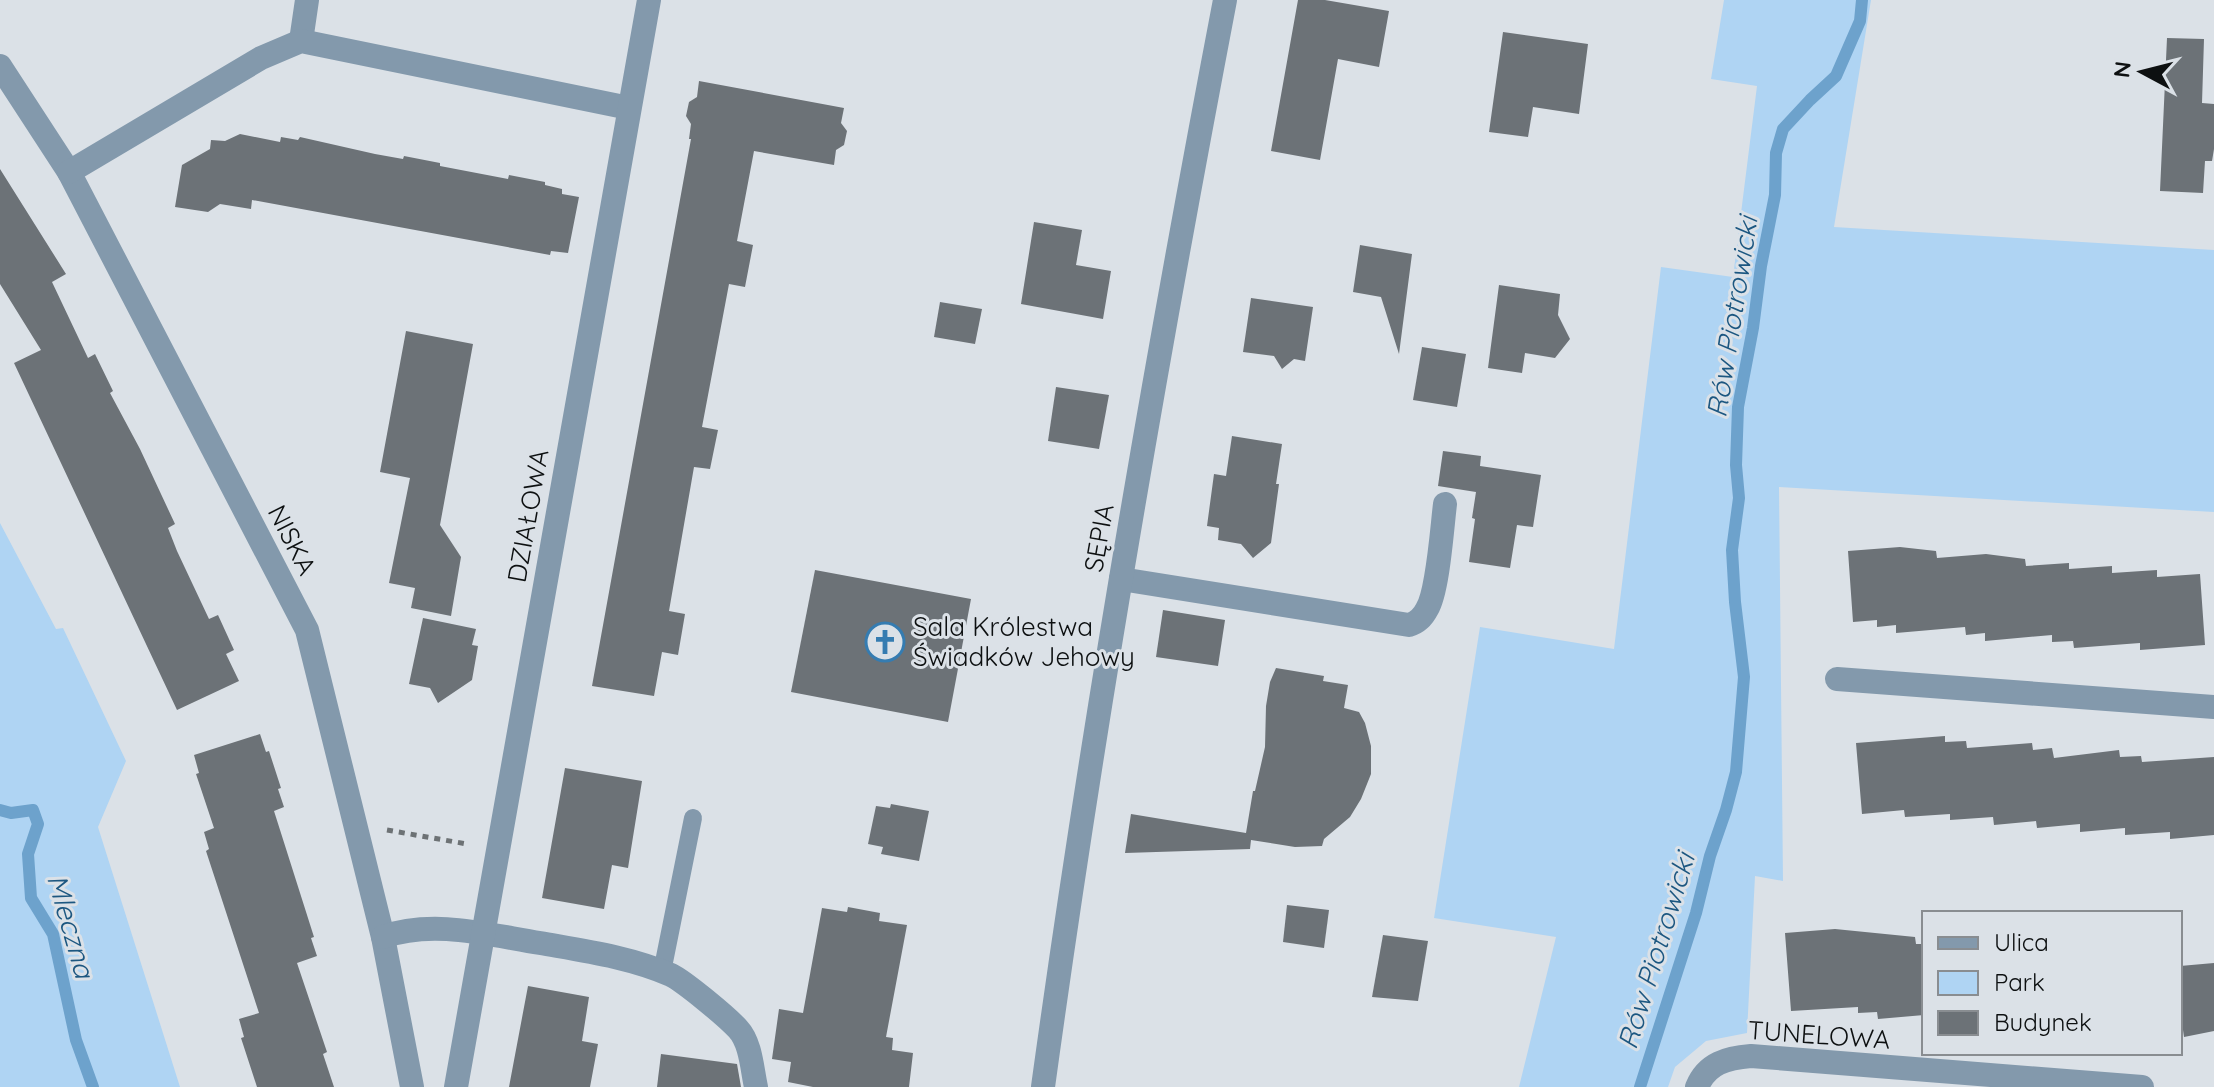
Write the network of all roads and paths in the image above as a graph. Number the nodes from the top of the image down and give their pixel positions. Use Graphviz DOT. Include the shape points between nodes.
graph roads {
  1 [pos="307,0"];
  2 [pos="649,0"];
  3 [pos="1225,0"];
  4 [pos="301,41"];
  5 [pos="0,66"];
  6 [pos="629,108"];
  7 [pos="69,172"];
  8 [pos="1445,504"];
  9 [pos="1121,579"];
  10 [pos="1837,679"];
  11 [pos="2214,707"];
  12 [pos="693,818"];
  13 [pos="357,826"];
  14 [pos="469,844"];
  15 [pos="482,933"];
  16 [pos="383,937"];
  17 [pos="662,972"];
  18 [pos="412,1087"];
  19 [pos="456,1087"];
  20 [pos="756,1087"];
  21 [pos="1043,1087"];
  22 [pos="1697,1087"];
  23 [pos="2142,1087"];
  1 -- 4 [label="street"];
  2 -- 6 [label="street, DZIAŁOWA"];
  3 -- 9 [label="street, SĘPIA"];
  4 -- 6 [label="street"];
  4 -- 7 [label="street" via="261,58"];
  5 -- 7 [label="street, NISKA"];
  6 -- 15 [label="street, DZIAŁOWA"];
  7 -- 13 [label="street, NISKA" via="307,630"];
  8 -- 9 [label="street" via="1432,594 1427,609 1409,625"];
  9 -- 21 [label="street, SĘPIA" via="1073,865"];
  10 -- 11 [label="street"];
  12 -- 17 [label="lane"];
  13 -- 14 [label="path"];
  13 -- 16 [label="street, NISKA"];
  15 -- 16 [label="street" via="401,930"];
  15 -- 17 [label="street" via="623,957"];
  15 -- 19 [label="street, DZIAŁOWA"];
  16 -- 18 [label="street, NISKA"];
  17 -- 20 [label="street" via="674,976 740,1031"];
  22 -- 23 [label="street, TUNELOWA" via="1716,1063 1751,1056"];
}
